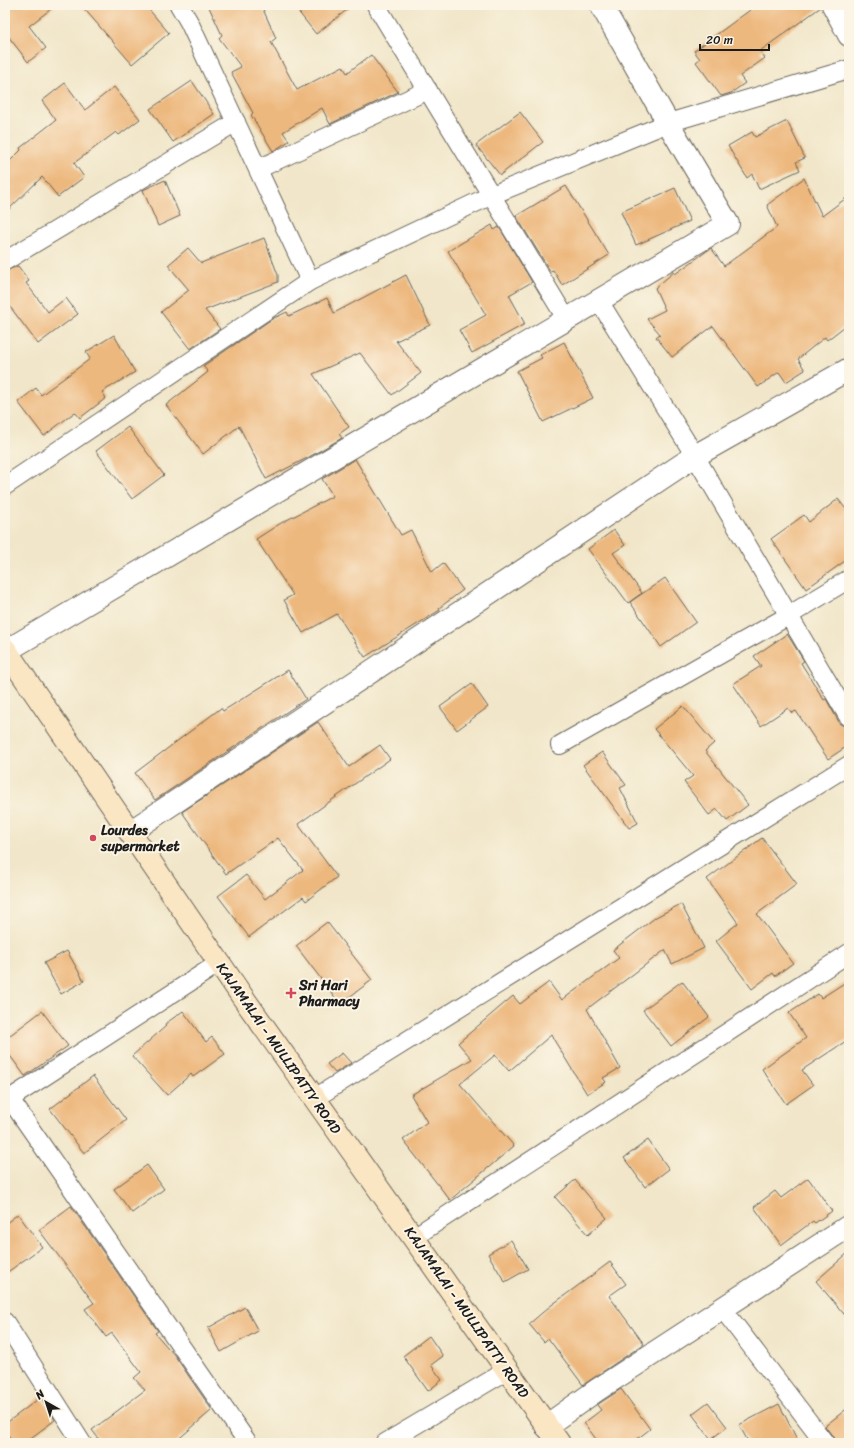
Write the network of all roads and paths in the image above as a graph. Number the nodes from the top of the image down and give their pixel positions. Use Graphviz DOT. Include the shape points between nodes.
graph roads {
  1 [pos="179,5"];
  2 [pos="376,5"];
  3 [pos="601,5"];
  4 [pos="833,5"];
  5 [pos="849,35"];
  6 [pos="849,69"];
  7 [pos="428,90"];
  8 [pos="236,122"];
  9 [pos="668,123"];
  10 [pos="258,169"];
  11 [pos="492,195"];
  12 [pos="5,261"];
  13 [pos="310,281"];
  14 [pos="599,301"];
  15 [pos="567,320"];
  16 [pos="849,369"];
  17 [pos="695,456"];
  18 [pos="5,486"];
  19 [pos="849,579"];
  20 [pos="788,616"];
  21 [pos="5,650"];
  22 [pos="849,718"];
  23 [pos="560,745"];
  24 [pos="849,765"];
  25 [pos="130,832"];
  26 [pos="849,953"];
  27 [pos="219,962"];
  28 [pos="315,1098"];
  29 [pos="8,1101"];
  30 [pos="849,1226"];
  31 [pos="414,1237"];
  32 [pos="722,1308"];
  33 [pos="5,1322"];
  34 [pos="508,1370"];
  35 [pos="546,1426"];
  36 [pos="82,1443"];
  37 [pos="248,1443"];
  38 [pos="385,1443"];
  39 [pos="559,1443"];
  40 [pos="825,1443"];
  1 -- 8 [label="street"];
  2 -- 7 [label="street"];
  3 -- 9 [label="street"];
  4 -- 5 [label="street"];
  6 -- 9 [label="street"];
  7 -- 10 [label="street"];
  7 -- 11 [label="street"];
  8 -- 10 [label="street"];
  8 -- 12 [label="street"];
  9 -- 11 [label="street"];
  9 -- 14 [label="street" via="728,224"];
  10 -- 13 [label="street"];
  11 -- 13 [label="street"];
  11 -- 15 [label="street"];
  13 -- 18 [label="street"];
  14 -- 15 [label="street"];
  14 -- 17 [label="street"];
  15 -- 21 [label="street"];
  16 -- 17 [label="street"];
  17 -- 20 [label="street"];
  17 -- 25 [label="street"];
  19 -- 20 [label="street"];
  20 -- 22 [label="street"];
  20 -- 23 [label="street"];
  21 -- 25 [label="main road, KAJAMALAI - MULLIPATTY ROAD"];
  24 -- 28 [label="street"];
  25 -- 27 [label="main road, KAJAMALAI - MULLIPATTY ROAD"];
  26 -- 31 [label="street"];
  27 -- 28 [label="main road, KAJAMALAI - MULLIPATTY ROAD"];
  27 -- 29 [label="street"];
  28 -- 31 [label="main road, KAJAMALAI - MULLIPATTY ROAD"];
  29 -- 37 [label="street"];
  30 -- 32 [label="street"];
  31 -- 34 [label="main road, KAJAMALAI - MULLIPATTY ROAD"];
  32 -- 35 [label="street"];
  32 -- 40 [label="street"];
  33 -- 36 [label="street"];
  34 -- 35 [label="main road, KAJAMALAI - MULLIPATTY ROAD"];
  34 -- 38 [label="street"];
  35 -- 39 [label="main road, KAJAMALAI - MULLIPATTY ROAD"];
}
